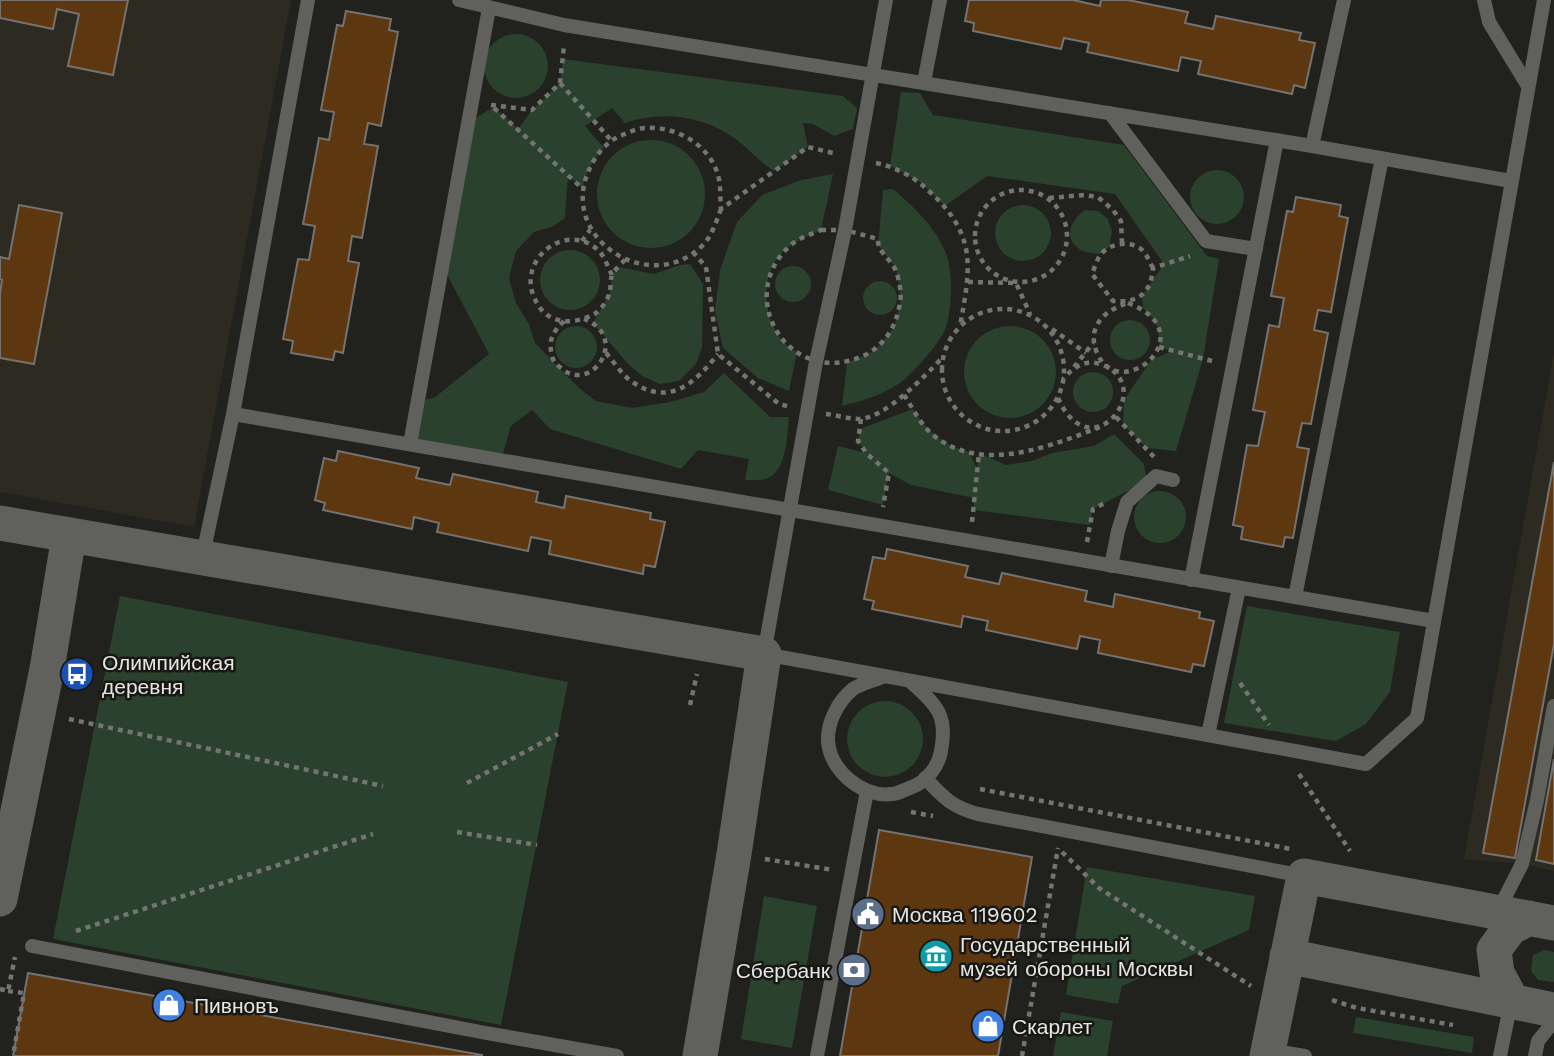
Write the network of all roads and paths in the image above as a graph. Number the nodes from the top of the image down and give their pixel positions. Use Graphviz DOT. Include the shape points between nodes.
graph roads {
  1 [pos="308,0"];
  2 [pos="459,0"];
  3 [pos="886,0"];
  4 [pos="940,0"];
  5 [pos="1484,0"];
  6 [pos="1544,0"];
  7 [pos="1340,1"];
  8 [pos="489,8"];
  9 [pos="563,36"];
  10 [pos="872,74"];
  11 [pos="924,82"];
  12 [pos="560,83"];
  13 [pos="1528,86"];
  14 [pos="475,91"];
  15 [pos="494,107"];
  16 [pos="1110,113"];
  17 [pos="611,140"];
  18 [pos="1277,140"];
  19 [pos="1312,146"];
  20 [pos="1382,158"];
  21 [pos="857,159"];
  22 [pos="1511,181"];
  23 [pos="583,189"];
  24 [pos="1049,198"];
  25 [pos="721,209"];
  26 [pos="590,230"];
  27 [pos="582,241"];
  28 [pos="1122,243"];
  29 [pos="1256,249"];
  30 [pos="693,252"];
  31 [pos="1194,254"];
  32 [pos="626,259"];
  33 [pos="1153,268"];
  34 [pos="611,275"];
  35 [pos="968,282"];
  36 [pos="1016,283"];
  37 [pos="1128,303"];
  38 [pos="1029,313"];
  39 [pos="583,319"];
  40 [pos="564,321"];
  41 [pos="960,326"];
  42 [pos="1093,343"];
  43 [pos="1159,347"];
  44 [pos="1086,352"];
  45 [pos="606,353"];
  46 [pos="718,354"];
  47 [pos="943,357"];
  48 [pos="1074,366"];
  49 [pos="1233,367"];
  50 [pos="1110,368"];
  51 [pos="1063,380"];
  52 [pos="904,395"];
  53 [pos="1058,398"];
  54 [pos="808,411"];
  55 [pos="233,414"];
  56 [pos="861,419"];
  57 [pos="1100,426"];
  58 [pos="410,444"];
  59 [pos="979,453"];
  60 [pos="1173,480"];
  61 [pos="791,510"];
  62 [pos="0,523"];
  63 [pos="879,525"];
  64 [pos="69,536"];
  65 [pos="970,541"];
  66 [pos="202,559"];
  67 [pos="1111,566"];
  68 [pos="1191,580"];
  69 [pos="1239,588"];
  70 [pos="1295,597"];
  71 [pos="1434,621"];
  72 [pos="764,654"];
  73 [pos="884,677"];
  74 [pos="910,682"];
  75 [pos="1554,706"];
  76 [pos="65,718"];
  77 [pos="558,734"];
  78 [pos="1208,735"];
  79 [pos="925,778"];
  80 [pos="467,783"];
  81 [pos="383,786"];
  82 [pos="978,789"];
  83 [pos="867,790"];
  84 [pos="1037,826"];
  85 [pos="457,832"];
  86 [pos="373,834"];
  87 [pos="537,845"];
  88 [pos="1058,847"];
  89 [pos="734,854"];
  90 [pos="1303,864"];
  91 [pos="852,873"];
  92 [pos="0,899"];
  93 [pos="1527,918"];
  94 [pos="32,946"];
  95 [pos="1287,956"];
  96 [pos="8,991"];
  97 [pos="1265,994"];
  98 [pos="1554,1010"];
  99 [pos="1508,1017"];
  100 [pos="1554,1021"];
  101 [pos="1268,1053"];
  102 [pos="13,1056"];
  103 [pos="617,1056"];
  104 [pos="700,1056"];
  105 [pos="817,1056"];
  106 [pos="1022,1056"];
  107 [pos="1305,1056"];
  108 [pos="1500,1056"];
  109 [pos="1535,1056"];
  1 -- 55 [label="lane"];
  2 -- 8 [label="lane"];
  3 -- 10 [label="lane"];
  4 -- 11 [label="lane"];
  5 -- 13 [label="lane" via="1489,22"];
  6 -- 13 [label="lane"];
  7 -- 19 [label="lane"];
  8 -- 10 [label="lane" via="564,25"];
  8 -- 14 [label="lane"];
  9 -- 12 [label="path"];
  10 -- 11 [label="lane"];
  10 -- 21 [label="lane"];
  11 -- 16 [label="lane"];
  12 -- 15 [label="path" via="531,110"];
  12 -- 17 [label="path"];
  13 -- 22 [label="lane"];
  14 -- 15 [label="path"];
  14 -- 58 [label="lane"];
  15 -- 23 [label="path"];
  16 -- 18 [label="lane"];
  16 -- 29 [label="lane" via="1206,241"];
  17 -- 23 [label="path" via="594,159"];
  17 -- 25 [label="path" via="643,128 668,129 688,137 708,155 718,173"];
  18 -- 19 [label="lane"];
  18 -- 29 [label="lane"];
  19 -- 20 [label="lane"];
  20 -- 22 [label="lane"];
  20 -- 70 [label="lane"];
  21 -- 25 [label="path" via="808,147"];
  21 -- 35 [label="path" via="890,166 920,182 945,206 967,247"];
  21 -- 54 [label="lane"];
  22 -- 71 [label="lane"];
  23 -- 26 [label="path"];
  24 -- 28 [label="path" via="1098,197 1121,222"];
  24 -- 36 [label="path" via="1064,217 1068,241 1059,263 1040,279"];
  24 -- 36 [label="path" via="1026,189 1002,193 983,209 974,231 978,255 994,274"];
  25 -- 30 [label="path" via="713,231"];
  26 -- 27 [label="path"];
  26 -- 32 [label="path" via="611,253"];
  27 -- 34 [label="path" via="600,252"];
  27 -- 40 [label="path" via="564,240 543,250 531,267 529,286 539,309"];
  28 -- 33 [label="path" via="1144,251"];
  28 -- 37 [label="path" via="1100,254 1092,274 1113,301"];
  29 -- 49 [label="lane"];
  30 -- 32 [label="path" via="674,263 648,266"];
  30 -- 46 [label="path" via="706,267"];
  31 -- 33 [label="path"];
  32 -- 34 [label="path"];
  33 -- 37 [label="path" via="1142,296"];
  34 -- 39 [label="path" via="610,293 598,312"];
  35 -- 36 [label="path"];
  35 -- 41 [label="path"];
  36 -- 38 [label="path"];
  37 -- 42 [label="path" via="1102,315 1094,328"];
  37 -- 43 [label="path" via="1154,318 1160,332"];
  38 -- 41 [label="path" via="1005,308 980,312"];
  38 -- 44 [label="path"];
  38 -- 51 [label="path" via="1050,330 1063,354"];
  39 -- 40 [label="path"];
  39 -- 45 [label="path" via="593,323 605,338"];
  40 -- 45 [label="path" via="549,345 553,361 566,373 586,374 600,365"];
  41 -- 47 [label="path"];
  42 -- 44 [label="path"];
  42 -- 50 [label="path"];
  43 -- 49 [label="path"];
  43 -- 50 [label="path" via="1152,360 1139,369"];
  44 -- 48 [label="path"];
  45 -- 46 [label="path" via="631,381 651,391 673,392 699,378"];
  46 -- 54 [label="path" via="779,404"];
  47 -- 52 [label="path"];
  47 -- 53 [label="path" via="943,382 953,405 971,422 995,431 1019,429 1042,418"];
  48 -- 50 [label="path" via="1092,362"];
  48 -- 51 [label="path"];
  49 -- 68 [label="lane"];
  50 -- 57 [label="path" via="1122,382 1124,400 1116,417"];
  51 -- 53 [label="path"];
  52 -- 56 [label="path"];
  52 -- 59 [label="path" via="935,437"];
  53 -- 57 [label="path" via="1066,416 1081,426"];
  54 -- 56 [label="path"];
  54 -- 61 [label="lane"];
  55 -- 58 [label="lane"];
  55 -- 66 [label="lane"];
  56 -- 63 [label="path" via="858,440 889,473"];
  57 -- 59 [label="path" via="1017,453"];
  58 -- 61 [label="lane"];
  59 -- 65 [label="path"];
  60 -- 67 [label="lane" via="1156,476 1127,502"];
  61 -- 63 [label="lane"];
  61 -- 72 [label="lane"];
  62 -- 64 [label="street"];
  63 -- 65 [label="lane"];
  64 -- 66 [label="street"];
  64 -- 92 [label="street"];
  65 -- 67 [label="lane"];
  66 -- 72 [label="street"];
  67 -- 68 [label="lane"];
  68 -- 69 [label="lane"];
  69 -- 70 [label="lane"];
  69 -- 78 [label="lane"];
  70 -- 71 [label="lane"];
  71 -- 78 [label="lane" via="1418,718 1366,764"];
  72 -- 73 [label="lane"];
  72 -- 89 [label="street"];
  73 -- 74 [label="lane"];
  73 -- 83 [label="lane" via="853,689 834,712 828,741 839,770"];
  74 -- 78 [label="lane"];
  74 -- 79 [label="lane" via="934,703 945,731 940,761"];
  75 -- 93 [label="lane" via="1522,864"];
  76 -- 81 [label="path"];
  77 -- 80 [label="path"];
  79 -- 83 [label="lane" via="892,794"];
  79 -- 84 [label="lane" via="958,809"];
  82 -- 90 [label="path"];
  83 -- 91 [label="lane"];
  84 -- 88 [label="path"];
  84 -- 90 [label="lane"];
  85 -- 87 [label="path"];
  86 -- 94 [label="path"];
  88 -- 97 [label="path" via="1098,888"];
  88 -- 106 [label="path"];
  89 -- 91 [label="path"];
  89 -- 104 [label="street"];
  90 -- 93 [label="street"];
  90 -- 95 [label="street"];
  91 -- 105 [label="lane"];
  93 -- 99 [label="street" via="1510,928 1494,950"];
  94 -- 103 [label="lane"];
  95 -- 97 [label="street"];
  95 -- 99 [label="street"];
  96 -- 102 [label="path" via="24,993"];
  97 -- 99 [label="path" via="1322,997 1357,1008"];
  97 -- 101 [label="street"];
  98 -- 99 [label="street"];
  99 -- 108 [label="lane"];
  100 -- 109 [label="lane" via="1538,1041"];
  101 -- 107 [label="lane"];
}
